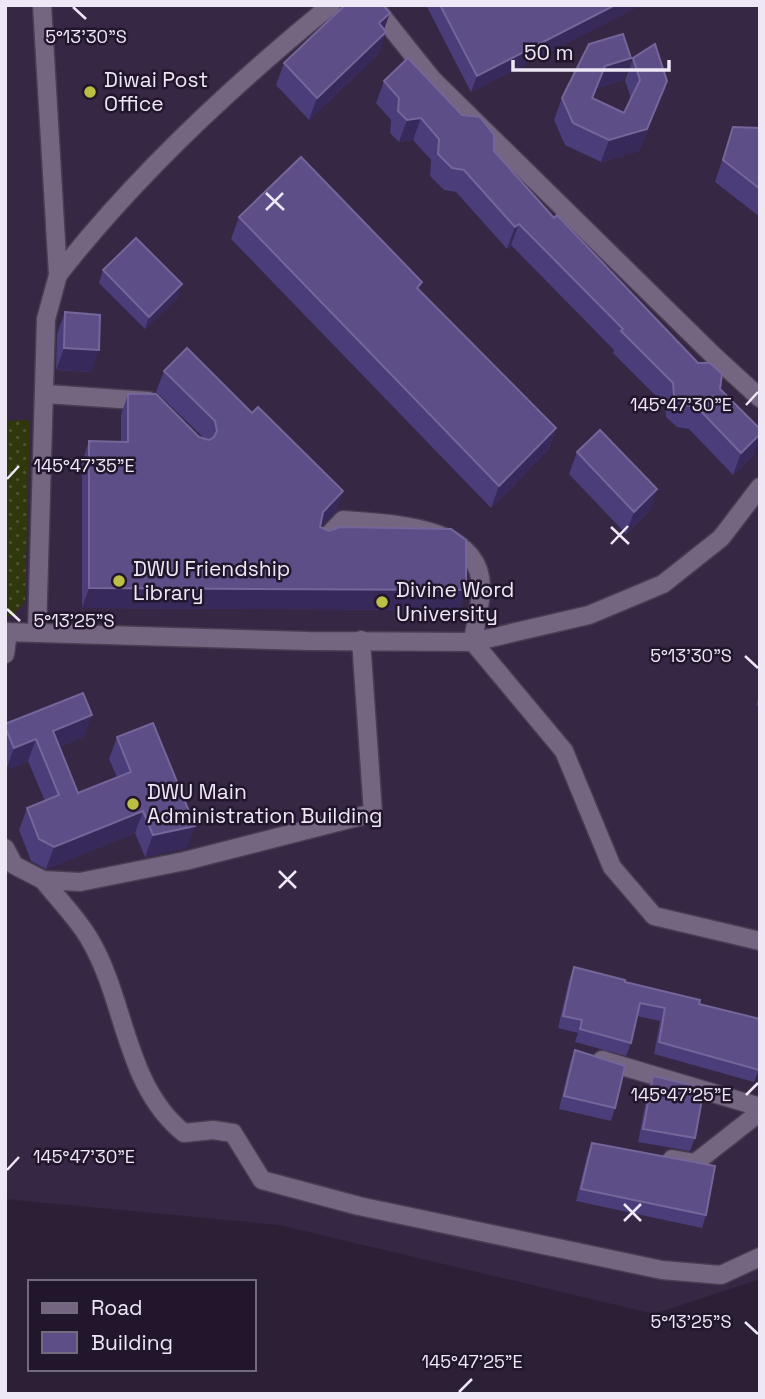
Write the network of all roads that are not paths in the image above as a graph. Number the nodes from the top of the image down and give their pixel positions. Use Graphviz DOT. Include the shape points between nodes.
graph roads {
  1 [pos="42,5"];
  2 [pos="331,5"];
  3 [pos="373,5"];
  4 [pos="58,275"];
  5 [pos="46,394"];
  6 [pos="760,398"];
  7 [pos="161,411"];
  8 [pos="760,486"];
  9 [pos="324,540"];
  10 [pos="7,632"];
  11 [pos="37,633"];
  12 [pos="361,640"];
  13 [pos="473,642"];
  14 [pos="5,654"];
  15 [pos="5,848"];
  16 [pos="43,880"];
  17 [pos="760,941"];
  18 [pos="589,1057"];
  19 [pos="760,1107"];
  20 [pos="760,1112"];
  21 [pos="654,1156"];
  22 [pos="760,1257"];
  1 -- 4 [label="street"];
  2 -- 4 [label="street" via="251,70 90,234"];
  3 -- 6 [label="street" via="433,80"];
  4 -- 5 [label="street" via="46,320"];
  5 -- 7 [label="street" via="151,401"];
  5 -- 11 [label="street"];
  8 -- 13 [label="street" via="721,538 663,584 589,615"];
  9 -- 13 [label="street" via="343,520 417,527 463,547 477,568 481,587"];
  10 -- 11 [label="street"];
  10 -- 14 [label="street"];
  11 -- 12 [label="street"];
  12 -- 13 [label="street"];
  12 -- 16 [label="street" via="373,813 185,861 80,882"];
  13 -- 17 [label="street" via="564,751 612,867 654,916"];
  15 -- 16 [label="street" via="14,865"];
  16 -- 22 [label="street" via="90,940 112,989 130,1053 169,1121 184,1133 233,1133 262,1180 359,1206 662,1270 721,1275"];
  18 -- 19 [label="street"];
  20 -- 21 [label="street" via="695,1163"];
}
